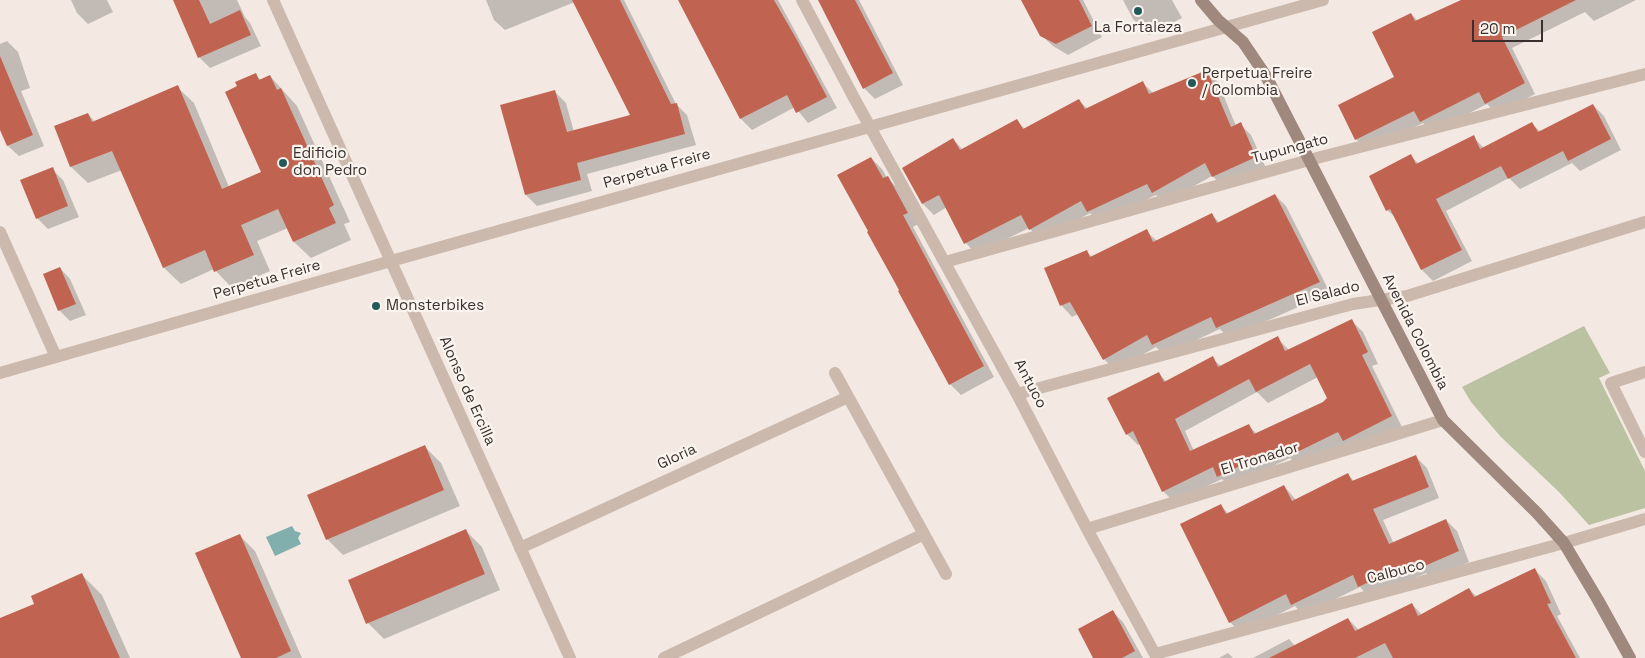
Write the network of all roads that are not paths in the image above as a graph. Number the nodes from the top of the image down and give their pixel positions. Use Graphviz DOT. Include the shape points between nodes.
graph roads {
  1 [pos="273,0"];
  2 [pos="802,0"];
  3 [pos="1201,0"];
  4 [pos="1324,0"];
  5 [pos="1226,27"];
  6 [pos="1645,74"];
  7 [pos="870,126"];
  8 [pos="1309,160"];
  9 [pos="1645,222"];
  10 [pos="0,232"];
  11 [pos="390,261"];
  12 [pos="945,262"];
  13 [pos="1381,299"];
  14 [pos="56,357"];
  15 [pos="1645,372"];
  16 [pos="836,373"];
  17 [pos="0,374"];
  18 [pos="1017,394"];
  19 [pos="848,397"];
  20 [pos="1443,420"];
  21 [pos="1645,452"];
  22 [pos="1645,519"];
  23 [pos="1087,528"];
  24 [pos="924,534"];
  25 [pos="1564,543"];
  26 [pos="520,548"];
  27 [pos="946,574"];
  28 [pos="1156,656"];
  29 [pos="570,658"];
  30 [pos="664,658"];
  31 [pos="1630,658"];
  1 -- 11 [label="street, Alonso de Ercilla"];
  2 -- 7 [label="street, Antuco"];
  3 -- 5 [label="main road, Avenida Colombia"];
  4 -- 5 [label="street, Perpetua Freire"];
  5 -- 7 [label="street, Perpetua Freire"];
  5 -- 8 [label="main road, Avenida Colombia" via="1243,42 1258,63"];
  6 -- 8 [label="street, Tupungato"];
  7 -- 11 [label="street, Perpetua Freire"];
  7 -- 12 [label="street, Antuco"];
  8 -- 12 [label="street, Tupungato"];
  8 -- 13 [label="main road, Avenida Colombia"];
  9 -- 13 [label="street, El Salado" via="1407,296"];
  10 -- 14 [label="street"];
  11 -- 14 [label="street, Perpetua Freire"];
  11 -- 26 [label="street, Alonso de Ercilla"];
  12 -- 18 [label="street, Antuco"];
  13 -- 18 [label="street, El Salado"];
  13 -- 20 [label="main road, Avenida Colombia"];
  14 -- 17 [label="street, Perpetua Freire"];
  15 -- 21 [label="street" via="1611,383"];
  16 -- 19 [label="street"];
  18 -- 23 [label="street, Antuco"];
  19 -- 24 [label="street"];
  19 -- 26 [label="street, Gloria"];
  20 -- 23 [label="street, El Tronador"];
  20 -- 25 [label="main road, Avenida Colombia"];
  22 -- 25 [label="street, Calbuco"];
  23 -- 28 [label="street, Antuco"];
  24 -- 27 [label="street"];
  24 -- 30 [label="street"];
  25 -- 28 [label="street, Calbuco"];
  25 -- 31 [label="main road, Avenida Colombia"];
  26 -- 29 [label="street, Alonso de Ercilla"];
}
